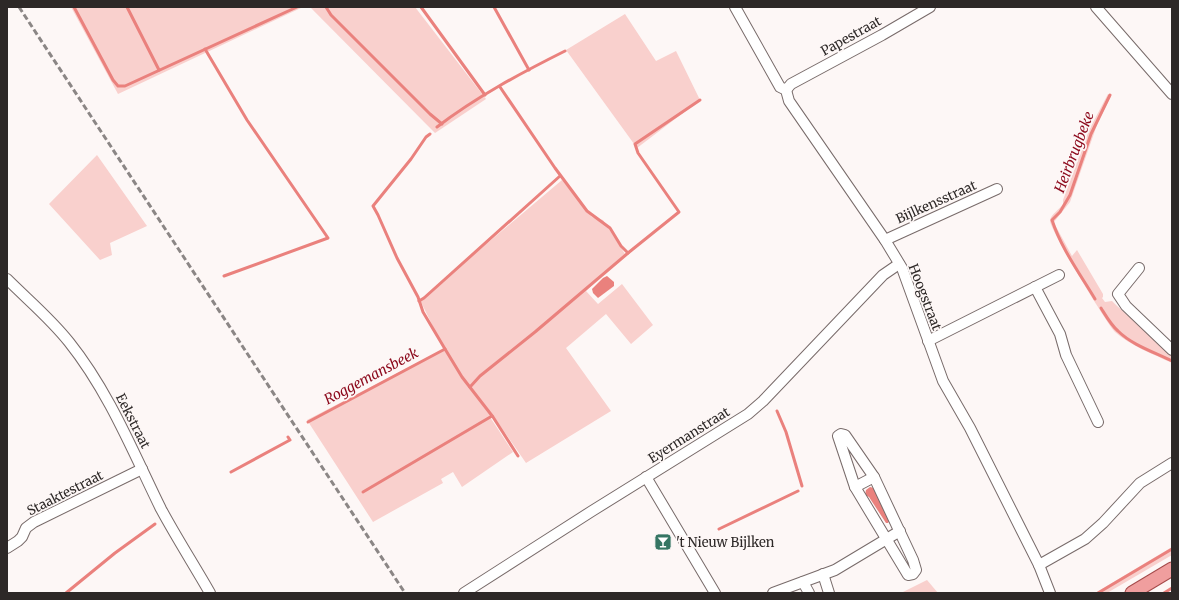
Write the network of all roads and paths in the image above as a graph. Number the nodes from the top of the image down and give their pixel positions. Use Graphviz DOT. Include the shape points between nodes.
graph roads {
  1 [pos="735,7"];
  2 [pos="930,7"];
  3 [pos="1096,7"];
  4 [pos="786,90"];
  5 [pos="1172,94"];
  6 [pos="997,189"];
  7 [pos="885,240"];
  8 [pos="899,264"];
  9 [pos="1140,268"];
  10 [pos="1059,275"];
  11 [pos="7,279"];
  12 [pos="1035,287"];
  13 [pos="928,341"];
  14 [pos="1172,350"];
  15 [pos="1098,422"];
  16 [pos="1172,463"];
  17 [pos="142,469"];
  18 [pos="646,477"];
  19 [pos="874,477"];
  20 [pos="855,487"];
  21 [pos="900,531"];
  22 [pos="886,539"];
  23 [pos="7,548"];
  24 [pos="1039,565"];
  25 [pos="1172,569"];
  26 [pos="823,574"];
  27 [pos="803,582"];
  28 [pos="210,593"];
  29 [pos="464,593"];
  30 [pos="715,593"];
  31 [pos="773,593"];
  32 [pos="809,593"];
  33 [pos="829,593"];
  34 [pos="1050,593"];
  35 [pos="1132,593"];
  1 -- 4 [label="street, Hoogstraat" via="780,87"];
  2 -- 4 [label="street, Papestraat" via="791,84"];
  3 -- 5 [label="street"];
  4 -- 7 [label="street, Hoogstraat" via="789,101"];
  6 -- 7 [label="street, Bijlkensstraat"];
  7 -- 8 [label="street, Hoogstraat"];
  8 -- 13 [label="street, Hoogstraat"];
  8 -- 18 [label="street, Eyermanstraat" via="883,275 748,414"];
  9 -- 14 [label="street" via="1118,294 1126,306"];
  10 -- 12 [label="street"];
  11 -- 17 [label="street, Eekstraat" via="69,342 113,409"];
  12 -- 13 [label="street"];
  12 -- 15 [label="street" via="1060,334 1066,355"];
  13 -- 24 [label="street, Hoogstraat" via="943,381 970,428"];
  16 -- 24 [label="street" via="1140,483 1084,540"];
  17 -- 23 [label="street, Staaktestraat" via="34,522 26,528 18,541"];
  17 -- 28 [label="street, Eekstraat" via="162,510"];
  18 -- 29 [label="street, Eyermanstraat"];
  18 -- 30 [label="street"];
  19 -- 20 [label="street"];
  19 -- 20 [label="street" via="845,435 841,434 838,436"];
  19 -- 21 [label="street"];
  20 -- 22 [label="street"];
  21 -- 22 [label="street"];
  21 -- 22 [label="street" via="915,565 916,570 913,574 908,575"];
  22 -- 26 [label="street"];
  24 -- 34 [label="street, Hoogstraat"];
  25 -- 35 [label="main road"];
  26 -- 27 [label="street"];
  26 -- 33 [label="street"];
  27 -- 31 [label="street"];
  27 -- 32 [label="street"];
}
